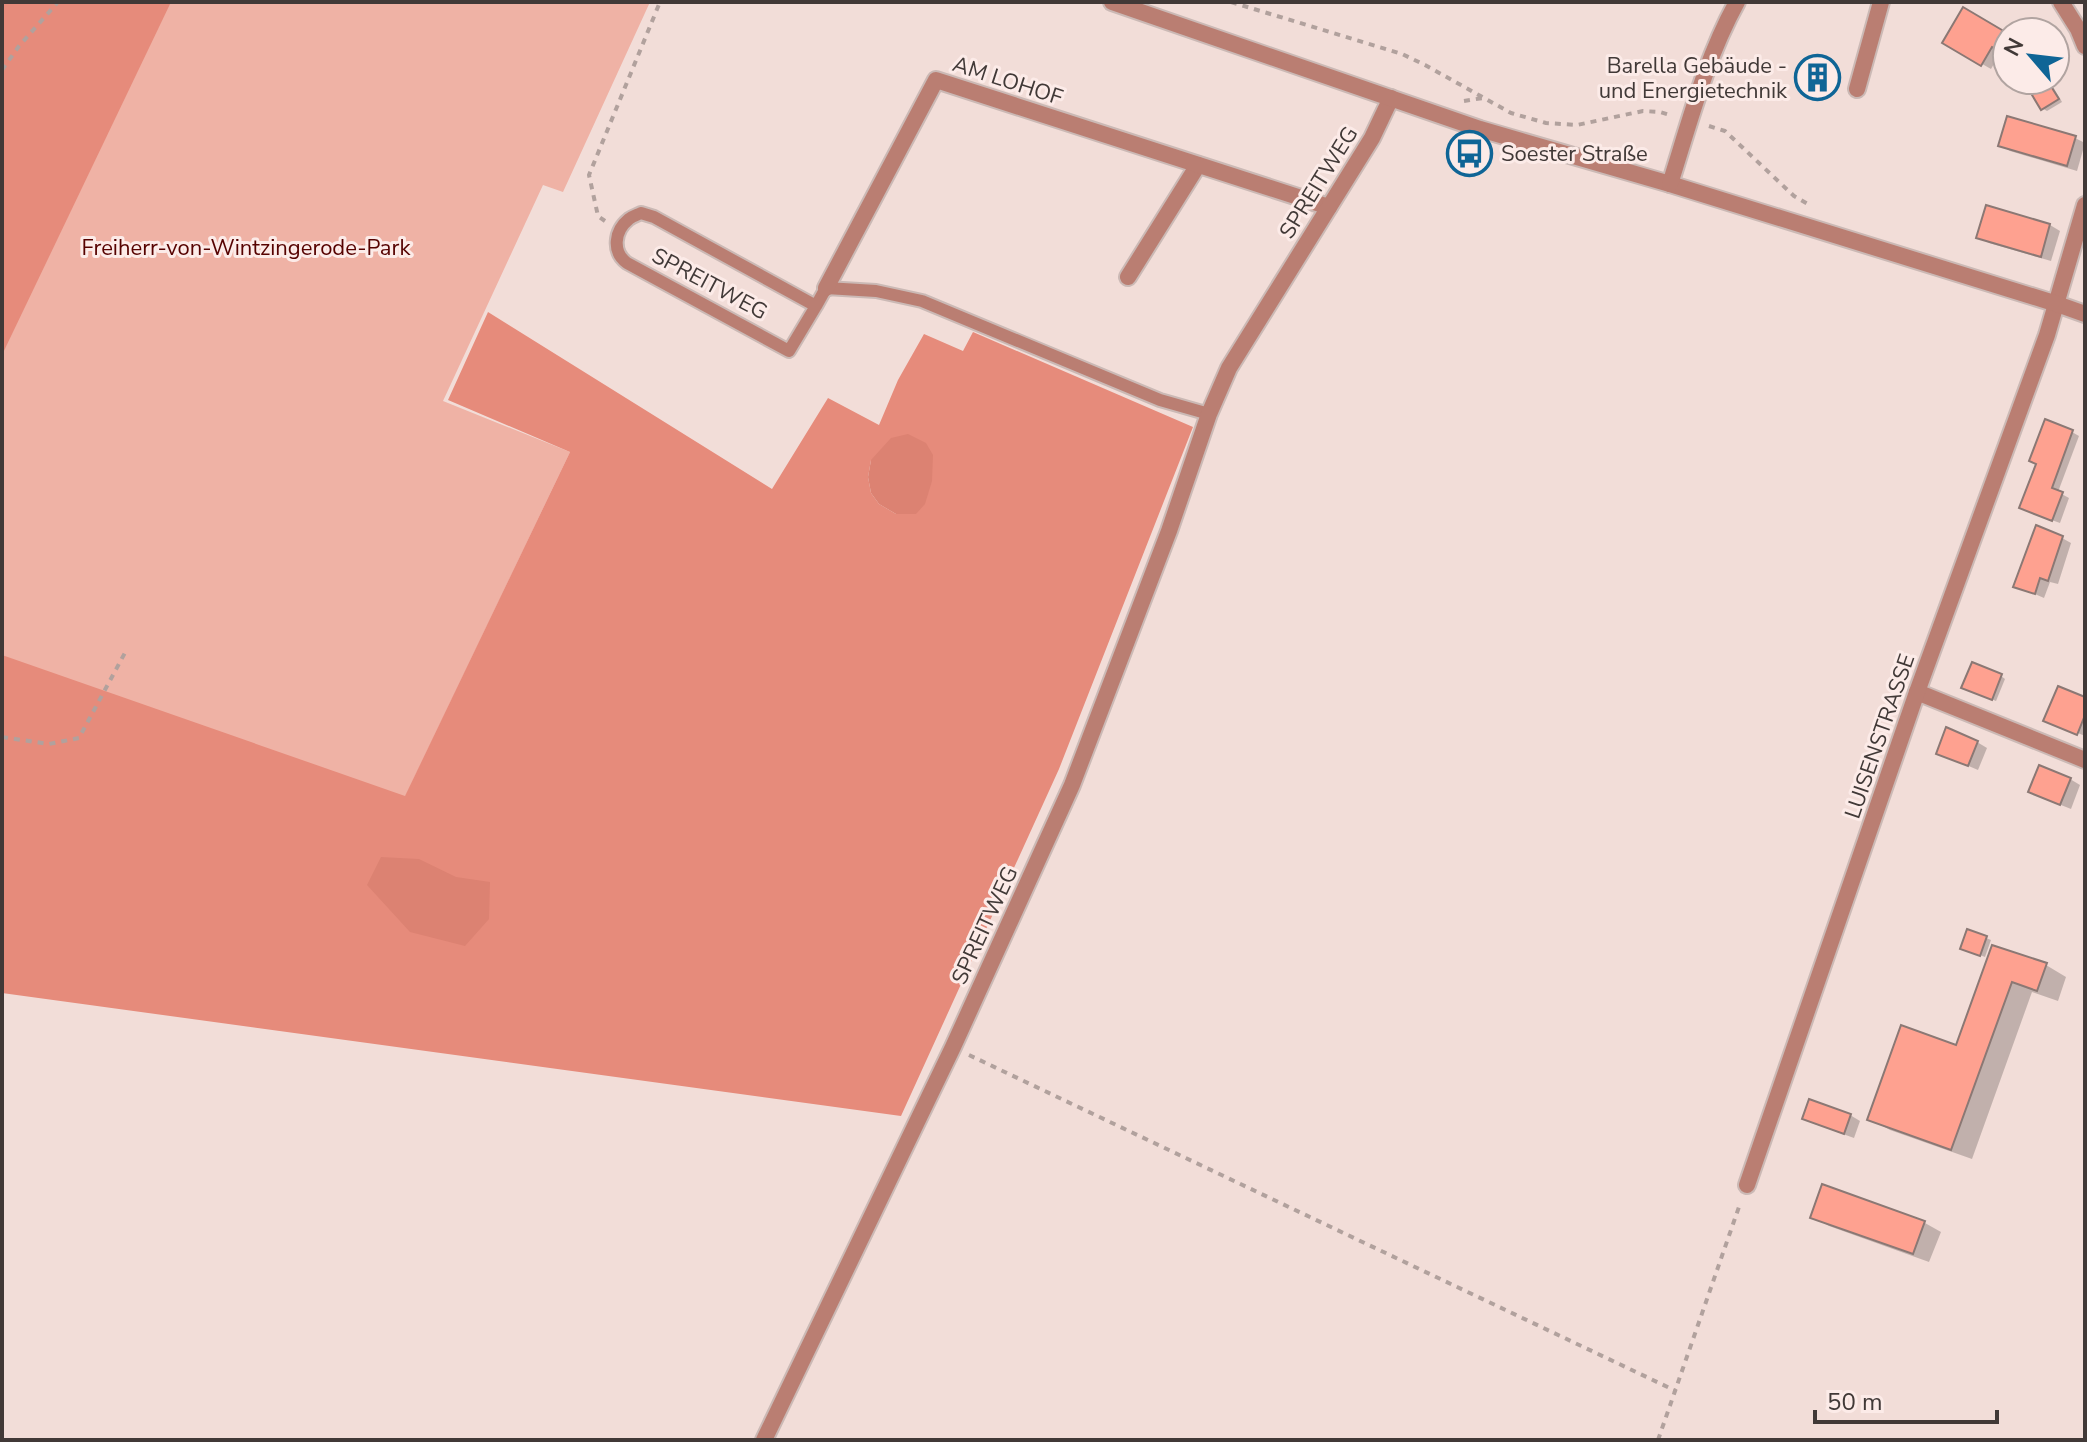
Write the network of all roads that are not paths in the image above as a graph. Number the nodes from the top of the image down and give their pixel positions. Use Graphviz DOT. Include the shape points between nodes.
graph roads {
  1 [pos="1112,2"];
  2 [pos="1737,2"];
  3 [pos="1881,2"];
  4 [pos="2061,2"];
  5 [pos="2085,46"];
  6 [pos="1857,89"];
  7 [pos="1391,98"];
  8 [pos="1198,165"];
  9 [pos="1670,184"];
  10 [pos="2085,205"];
  11 [pos="1329,207"];
  12 [pos="1128,277"];
  13 [pos="826,288"];
  14 [pos="2057,304"];
  15 [pos="816,306"];
  16 [pos="2085,314"];
  17 [pos="1209,414"];
  18 [pos="1917,692"];
  19 [pos="2085,760"];
  20 [pos="1747,1185"];
  21 [pos="764,1440"];
  1 -- 7 [label="street"];
  2 -- 9 [label="street"];
  3 -- 6 [label="street"];
  4 -- 5 [label="street"];
  7 -- 9 [label="street"];
  7 -- 11 [label="street, SPREITWEG"];
  8 -- 11 [label="street, AM LOHOF"];
  8 -- 12 [label="street"];
  8 -- 13 [label="street, AM LOHOF" via="936,80"];
  9 -- 14 [label="street"];
  10 -- 14 [label="street"];
  11 -- 17 [label="street, SPREITWEG" via="1229,368"];
  13 -- 15 [label="lane, SPREITWEG"];
  13 -- 17 [label="lane" via="922,301 1160,400"];
  14 -- 16 [label="street"];
  14 -- 18 [label="street, LUISENSTRASSE"];
  15 -- 15 [label="lane, SPREITWEG" via="789,351 627,263 616,251 616,240 629,219 641,213 654,217"];
  17 -- 21 [label="street, SPREITWEG" via="1072,785"];
  18 -- 19 [label="street"];
  18 -- 20 [label="street, LUISENSTRASSE"];
}
